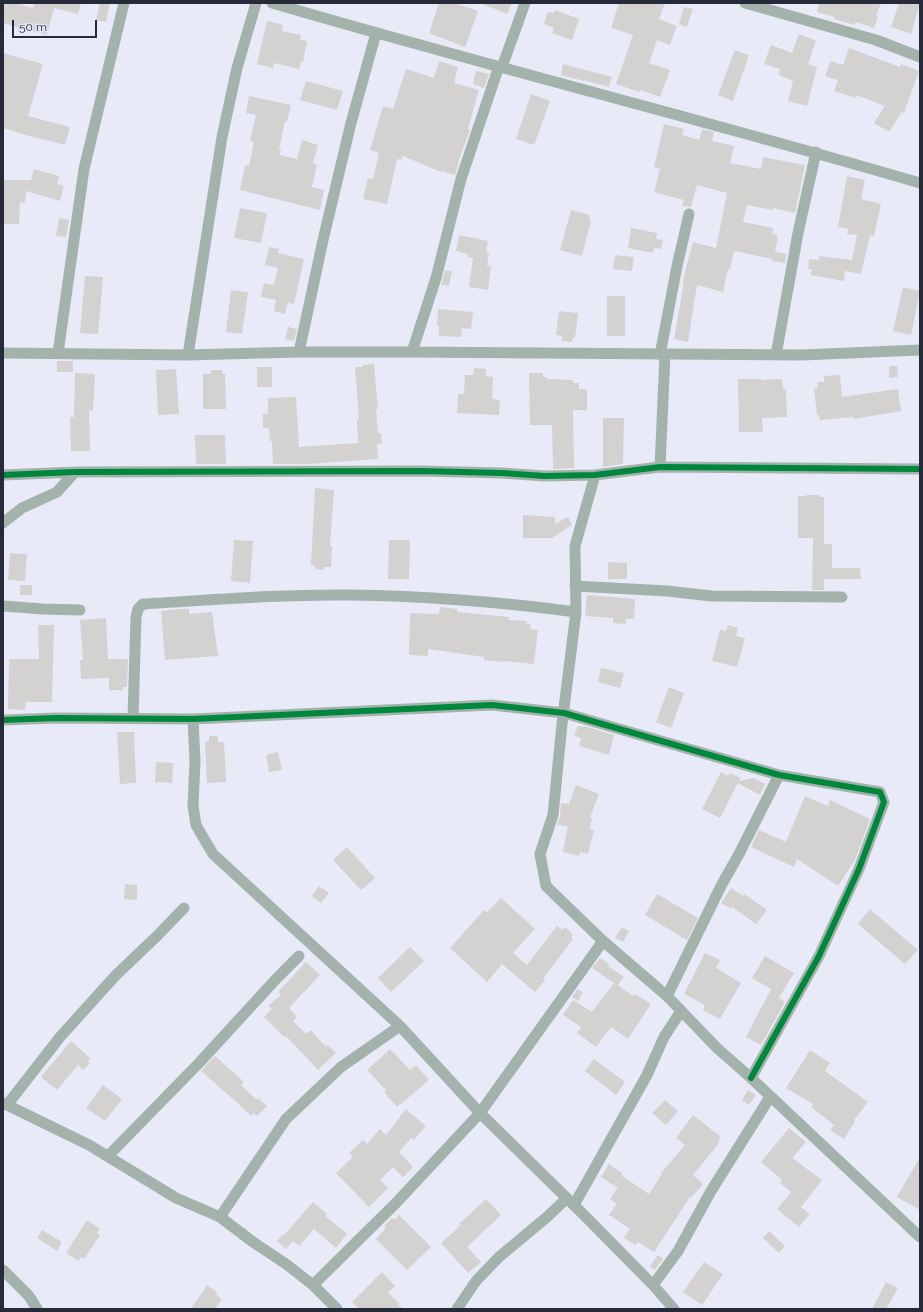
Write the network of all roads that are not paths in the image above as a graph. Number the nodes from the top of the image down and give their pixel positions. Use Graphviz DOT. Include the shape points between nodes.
graph roads {
  1 [pos="124,3"];
  2 [pos="256,3"];
  3 [pos="272,3"];
  4 [pos="525,3"];
  5 [pos="745,3"];
  6 [pos="376,33"];
  7 [pos="920,57"];
  8 [pos="500,66"];
  9 [pos="816,152"];
  10 [pos="920,183"];
  11 [pos="689,214"];
  12 [pos="920,350"];
  13 [pos="299,352"];
  14 [pos="412,352"];
  15 [pos="3,353"];
  16 [pos="58,353"];
  17 [pos="188,355"];
  18 [pos="662,355"];
  19 [pos="776,355"];
  20 [pos="660,467"];
  21 [pos="920,469"];
  22 [pos="75,472"];
  23 [pos="3,475"];
  24 [pos="595,475"];
  25 [pos="3,523"];
  26 [pos="575,586"];
  27 [pos="842,597"];
  28 [pos="3,606"];
  29 [pos="80,610"];
  30 [pos="576,612"];
  31 [pos="564,713"];
  32 [pos="133,718"];
  33 [pos="193,719"];
  34 [pos="3,720"];
  35 [pos="779,775"];
  36 [pos="184,908"];
  37 [pos="603,940"];
  38 [pos="299,956"];
  39 [pos="667,996"];
  40 [pos="681,1011"];
  41 [pos="400,1026"];
  42 [pos="751,1078"];
  43 [pos="770,1097"];
  44 [pos="5,1104"];
  45 [pos="480,1113"];
  46 [pos="108,1156"];
  47 [pos="570,1202"];
  48 [pos="220,1217"];
  49 [pos="920,1237"];
  50 [pos="3,1270"];
  51 [pos="313,1285"];
  52 [pos="653,1285"];
  53 [pos="37,1309"];
  54 [pos="337,1309"];
  55 [pos="457,1309"];
  56 [pos="674,1309"];
  1 -- 16 [label="street" via="84,169"];
  2 -- 17 [label="street" via="237,68 222,137"];
  3 -- 6 [label="street"];
  4 -- 8 [label="street"];
  5 -- 7 [label="street" via="876,40"];
  6 -- 8 [label="street"];
  6 -- 13 [label="street" via="351,123"];
  8 -- 9 [label="street"];
  8 -- 14 [label="street" via="461,179 436,278"];
  9 -- 10 [label="street"];
  9 -- 19 [label="street" via="798,233"];
  11 -- 18 [label="street" via="677,266"];
  12 -- 19 [label="street"];
  13 -- 14 [label="street"];
  13 -- 17 [label="street"];
  14 -- 18 [label="street"];
  15 -- 16 [label="street"];
  16 -- 17 [label="street"];
  18 -- 19 [label="street"];
  18 -- 20 [label="street"];
  20 -- 21 [label="street"];
  20 -- 24 [label="street"];
  22 -- 23 [label="street"];
  22 -- 24 [label="street" via="422,471 544,476"];
  22 -- 25 [label="street" via="58,492 22,508"];
  24 -- 26 [label="street" via="575,546"];
  26 -- 27 [label="street" via="712,596"];
  26 -- 30 [label="street"];
  28 -- 29 [label="street"];
  30 -- 31 [label="street"];
  30 -- 32 [label="street" via="519,604 349,595 143,604 138,609 136,617"];
  31 -- 33 [label="street" via="492,705"];
  31 -- 35 [label="street"];
  31 -- 37 [label="street" via="553,815 540,854 546,886"];
  32 -- 33 [label="street"];
  32 -- 34 [label="street"];
  33 -- 41 [label="street" via="193,806 196,825 213,854"];
  35 -- 39 [label="street"];
  35 -- 42 [label="street" via="880,792 884,802 859,870 819,956"];
  36 -- 44 [label="street" via="116,974"];
  37 -- 39 [label="street"];
  37 -- 45 [label="street"];
  38 -- 46 [label="street"];
  39 -- 40 [label="street"];
  40 -- 42 [label="street"];
  40 -- 47 [label="street" via="664,1038 647,1075"];
  41 -- 45 [label="street"];
  41 -- 48 [label="street" via="341,1067 286,1119"];
  42 -- 43 [label="street"];
  43 -- 49 [label="street"];
  43 -- 52 [label="street" via="711,1191 678,1251"];
  44 -- 46 [label="street"];
  45 -- 47 [label="street"];
  45 -- 51 [label="street" via="396,1203"];
  46 -- 48 [label="street" via="176,1198"];
  47 -- 52 [label="street"];
  47 -- 55 [label="street" via="547,1217 500,1257 476,1281"];
  48 -- 51 [label="street"];
  50 -- 53 [label="street" via="29,1296"];
  51 -- 54 [label="street"];
  52 -- 56 [label="street"];
}
